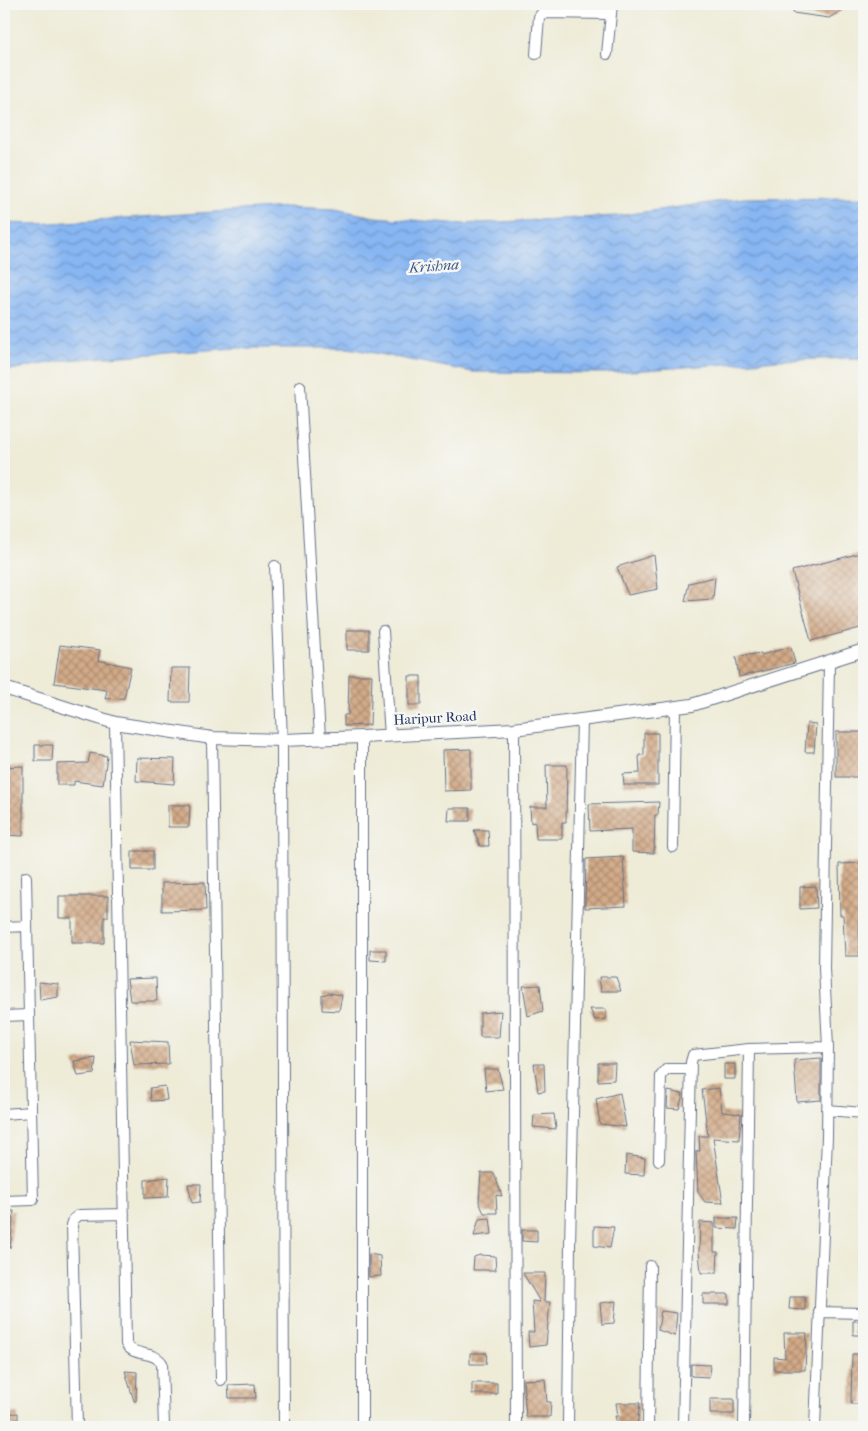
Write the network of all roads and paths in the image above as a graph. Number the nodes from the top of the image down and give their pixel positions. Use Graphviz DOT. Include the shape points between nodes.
graph roads {
  1 [pos="564,8"];
  2 [pos="611,9"];
  3 [pos="536,54"];
  4 [pos="607,54"];
  5 [pos="300,386"];
  6 [pos="275,566"];
  7 [pos="382,631"];
  8 [pos="864,650"];
  9 [pos="829,663"];
  10 [pos="4,688"];
  11 [pos="675,707"];
  12 [pos="582,719"];
  13 [pos="115,722"];
  14 [pos="514,729"];
  15 [pos="390,736"];
  16 [pos="362,737"];
  17 [pos="212,738"];
  18 [pos="320,738"];
  19 [pos="282,740"];
  20 [pos="673,847"];
  21 [pos="26,877"];
  22 [pos="27,926"];
  23 [pos="4,927"];
  24 [pos="29,1015"];
  25 [pos="4,1016"];
  26 [pos="828,1047"];
  27 [pos="749,1048"];
  28 [pos="690,1069"];
  29 [pos="827,1110"];
  30 [pos="31,1112"];
  31 [pos="864,1113"];
  32 [pos="4,1114"];
  33 [pos="658,1160"];
  34 [pos="4,1201"];
  35 [pos="124,1214"];
  36 [pos="650,1266"];
  37 [pos="819,1312"];
  38 [pos="864,1314"];
  39 [pos="221,1380"];
  40 [pos="76,1427"];
  41 [pos="164,1427"];
  42 [pos="284,1427"];
  43 [pos="362,1427"];
  44 [pos="516,1427"];
  45 [pos="568,1427"];
  46 [pos="648,1427"];
  47 [pos="683,1427"];
  48 [pos="744,1427"];
  49 [pos="815,1427"];
  1 -- 2 [label="street"];
  1 -- 3 [label="street" via="539,16"];
  2 -- 4 [label="street"];
  5 -- 18 [label="street"];
  6 -- 19 [label="street"];
  7 -- 15 [label="street"];
  8 -- 9 [label="street, Haripur Road"];
  9 -- 11 [label="street, Haripur Road" via="692,705"];
  9 -- 26 [label="street" via="824,968"];
  10 -- 13 [label="street, Haripur Road"];
  11 -- 12 [label="street, Haripur Road"];
  11 -- 20 [label="street"];
  12 -- 14 [label="street, Haripur Road"];
  12 -- 45 [label="street"];
  13 -- 17 [label="street, Haripur Road"];
  13 -- 35 [label="street"];
  14 -- 15 [label="street, Haripur Road"];
  14 -- 44 [label="street"];
  15 -- 16 [label="street, Haripur Road"];
  16 -- 18 [label="street, Haripur Road"];
  16 -- 43 [label="street"];
  17 -- 19 [label="street, Haripur Road"];
  17 -- 39 [label="street"];
  18 -- 19 [label="street, Haripur Road"];
  19 -- 42 [label="street"];
  21 -- 22 [label="street"];
  22 -- 23 [label="street"];
  22 -- 24 [label="street"];
  24 -- 25 [label="street"];
  24 -- 30 [label="street"];
  26 -- 27 [label="street"];
  26 -- 29 [label="street"];
  27 -- 28 [label="street" via="693,1055"];
  27 -- 48 [label="street"];
  28 -- 33 [label="street" via="667,1070 661,1076"];
  28 -- 47 [label="street"];
  29 -- 31 [label="street"];
  29 -- 37 [label="street"];
  30 -- 32 [label="street"];
  30 -- 34 [label="street" via="33,1200"];
  35 -- 40 [label="street" via="79,1214 72,1225"];
  35 -- 41 [label="street" via="126,1344 131,1350 154,1355 162,1364"];
  36 -- 46 [label="street"];
  37 -- 38 [label="street"];
  37 -- 49 [label="street"];
}
